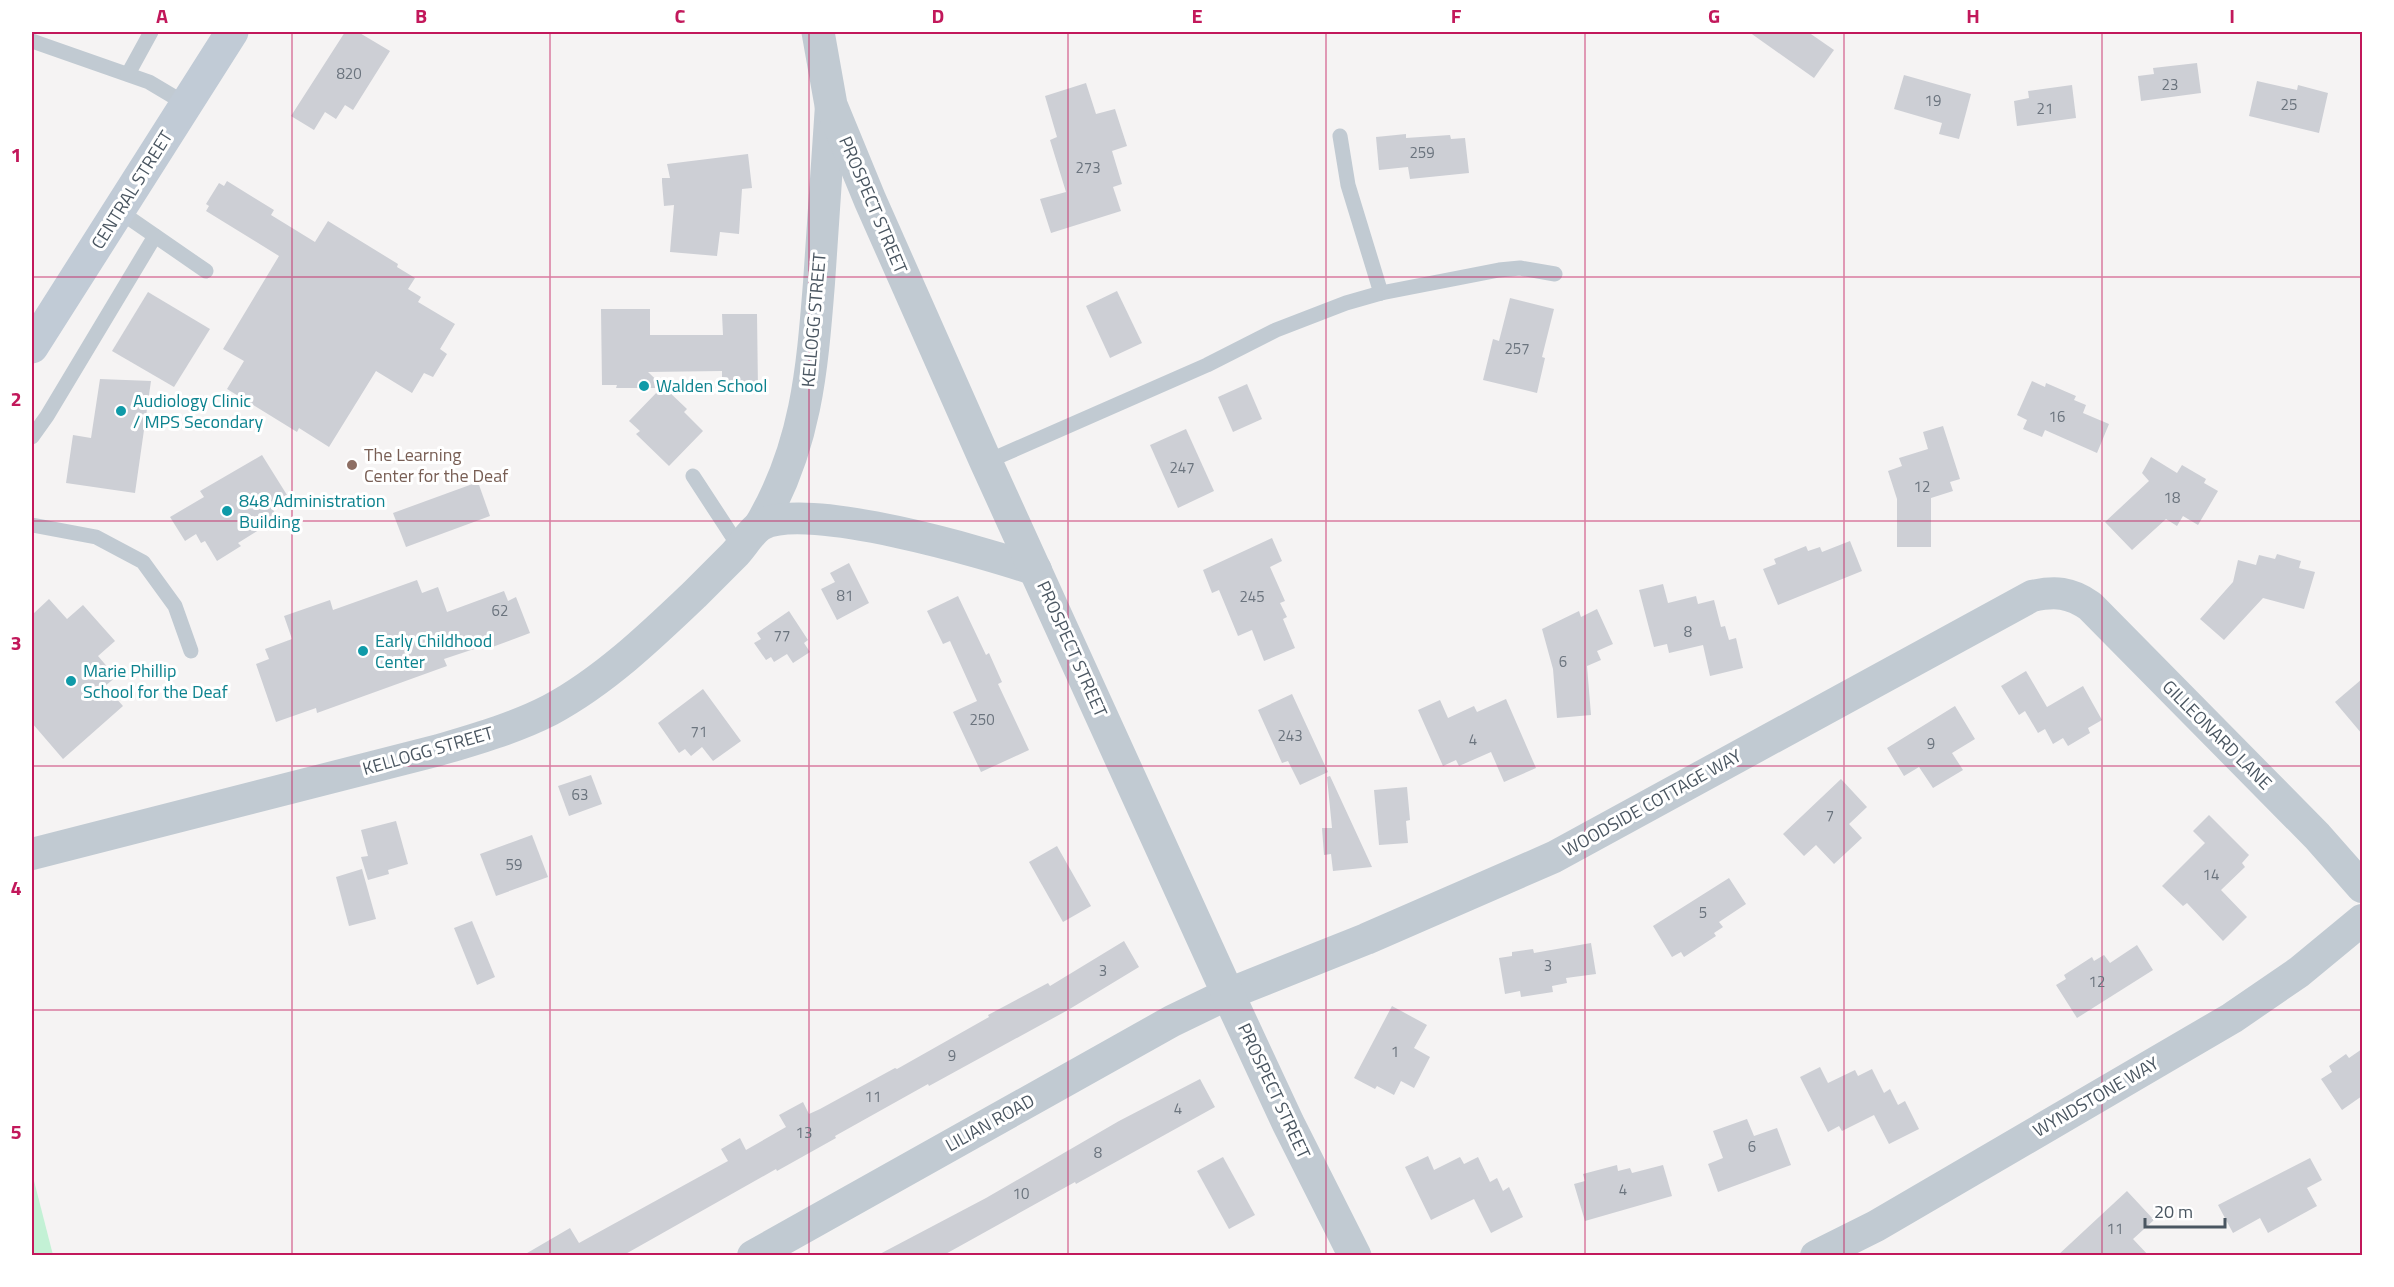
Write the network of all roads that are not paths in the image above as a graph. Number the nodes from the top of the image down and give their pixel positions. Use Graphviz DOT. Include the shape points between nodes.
graph roads {
  1 [pos="151,32"];
  2 [pos="231,32"];
  3 [pos="818,32"];
  4 [pos="32,41"];
  5 [pos="129,74"];
  6 [pos="186,104"];
  7 [pos="831,105"];
  8 [pos="1340,136"];
  9 [pos="119,211"];
  10 [pos="155,236"];
  11 [pos="207,271"];
  12 [pos="1555,273"];
  13 [pos="1381,293"];
  14 [pos="32,347"];
  15 [pos="32,437"];
  16 [pos="986,462"];
  17 [pos="693,476"];
  18 [pos="32,525"];
  19 [pos="760,525"];
  20 [pos="740,548"];
  21 [pos="1036,570"];
  22 [pos="2064,592"];
  23 [pos="191,651"];
  24 [pos="32,854"];
  25 [pos="2362,887"];
  26 [pos="2362,920"];
  27 [pos="1228,994"];
  28 [pos="753,1256"];
  29 [pos="1355,1256"];
  30 [pos="1816,1256"];
  1 -- 5 [label="lane"];
  2 -- 6 [label="main road, CENTRAL STREET"];
  3 -- 7 [label="street, PROSPECT STREET"];
  4 -- 5 [label="lane"];
  5 -- 6 [label="lane"];
  6 -- 9 [label="main road, CENTRAL STREET"];
  7 -- 16 [label="street, PROSPECT STREET"];
  7 -- 19 [label="street, KELLOGG STREET" via="816,331 805,411 785,476"];
  8 -- 13 [label="lane" via="1348,185"];
  9 -- 10 [label="lane"];
  9 -- 14 [label="main road, CENTRAL STREET"];
  10 -- 11 [label="lane"];
  10 -- 15 [label="lane"];
  12 -- 13 [label="lane" via="1520,268 1499,270"];
  13 -- 16 [label="lane" via="1309,316"];
  16 -- 21 [label="street, PROSPECT STREET"];
  17 -- 20 [label="lane"];
  18 -- 23 [label="lane" via="96,537 143,562 175,606"];
  19 -- 20 [label="street, KELLOGG STREET"];
  19 -- 21 [label="street" via="797,519 869,527 962,547"];
  20 -- 24 [label="street, KELLOGG STREET" via="633,650 576,695 548,711 439,750"];
  21 -- 27 [label="street, PROSPECT STREET"];
  22 -- 25 [label="street, GILLEONARD LANE" via="2090,606 2317,836"];
  22 -- 27 [label="street, WOODSIDE COTTAGE WAY" via="2039,594 2016,603 1554,857"];
  26 -- 30 [label="street, WYNDSTONE WAY" via="2299,972 2232,1018 1876,1226"];
  27 -- 28 [label="street, LILIAN ROAD"];
  27 -- 29 [label="street, PROSPECT STREET"];
}
